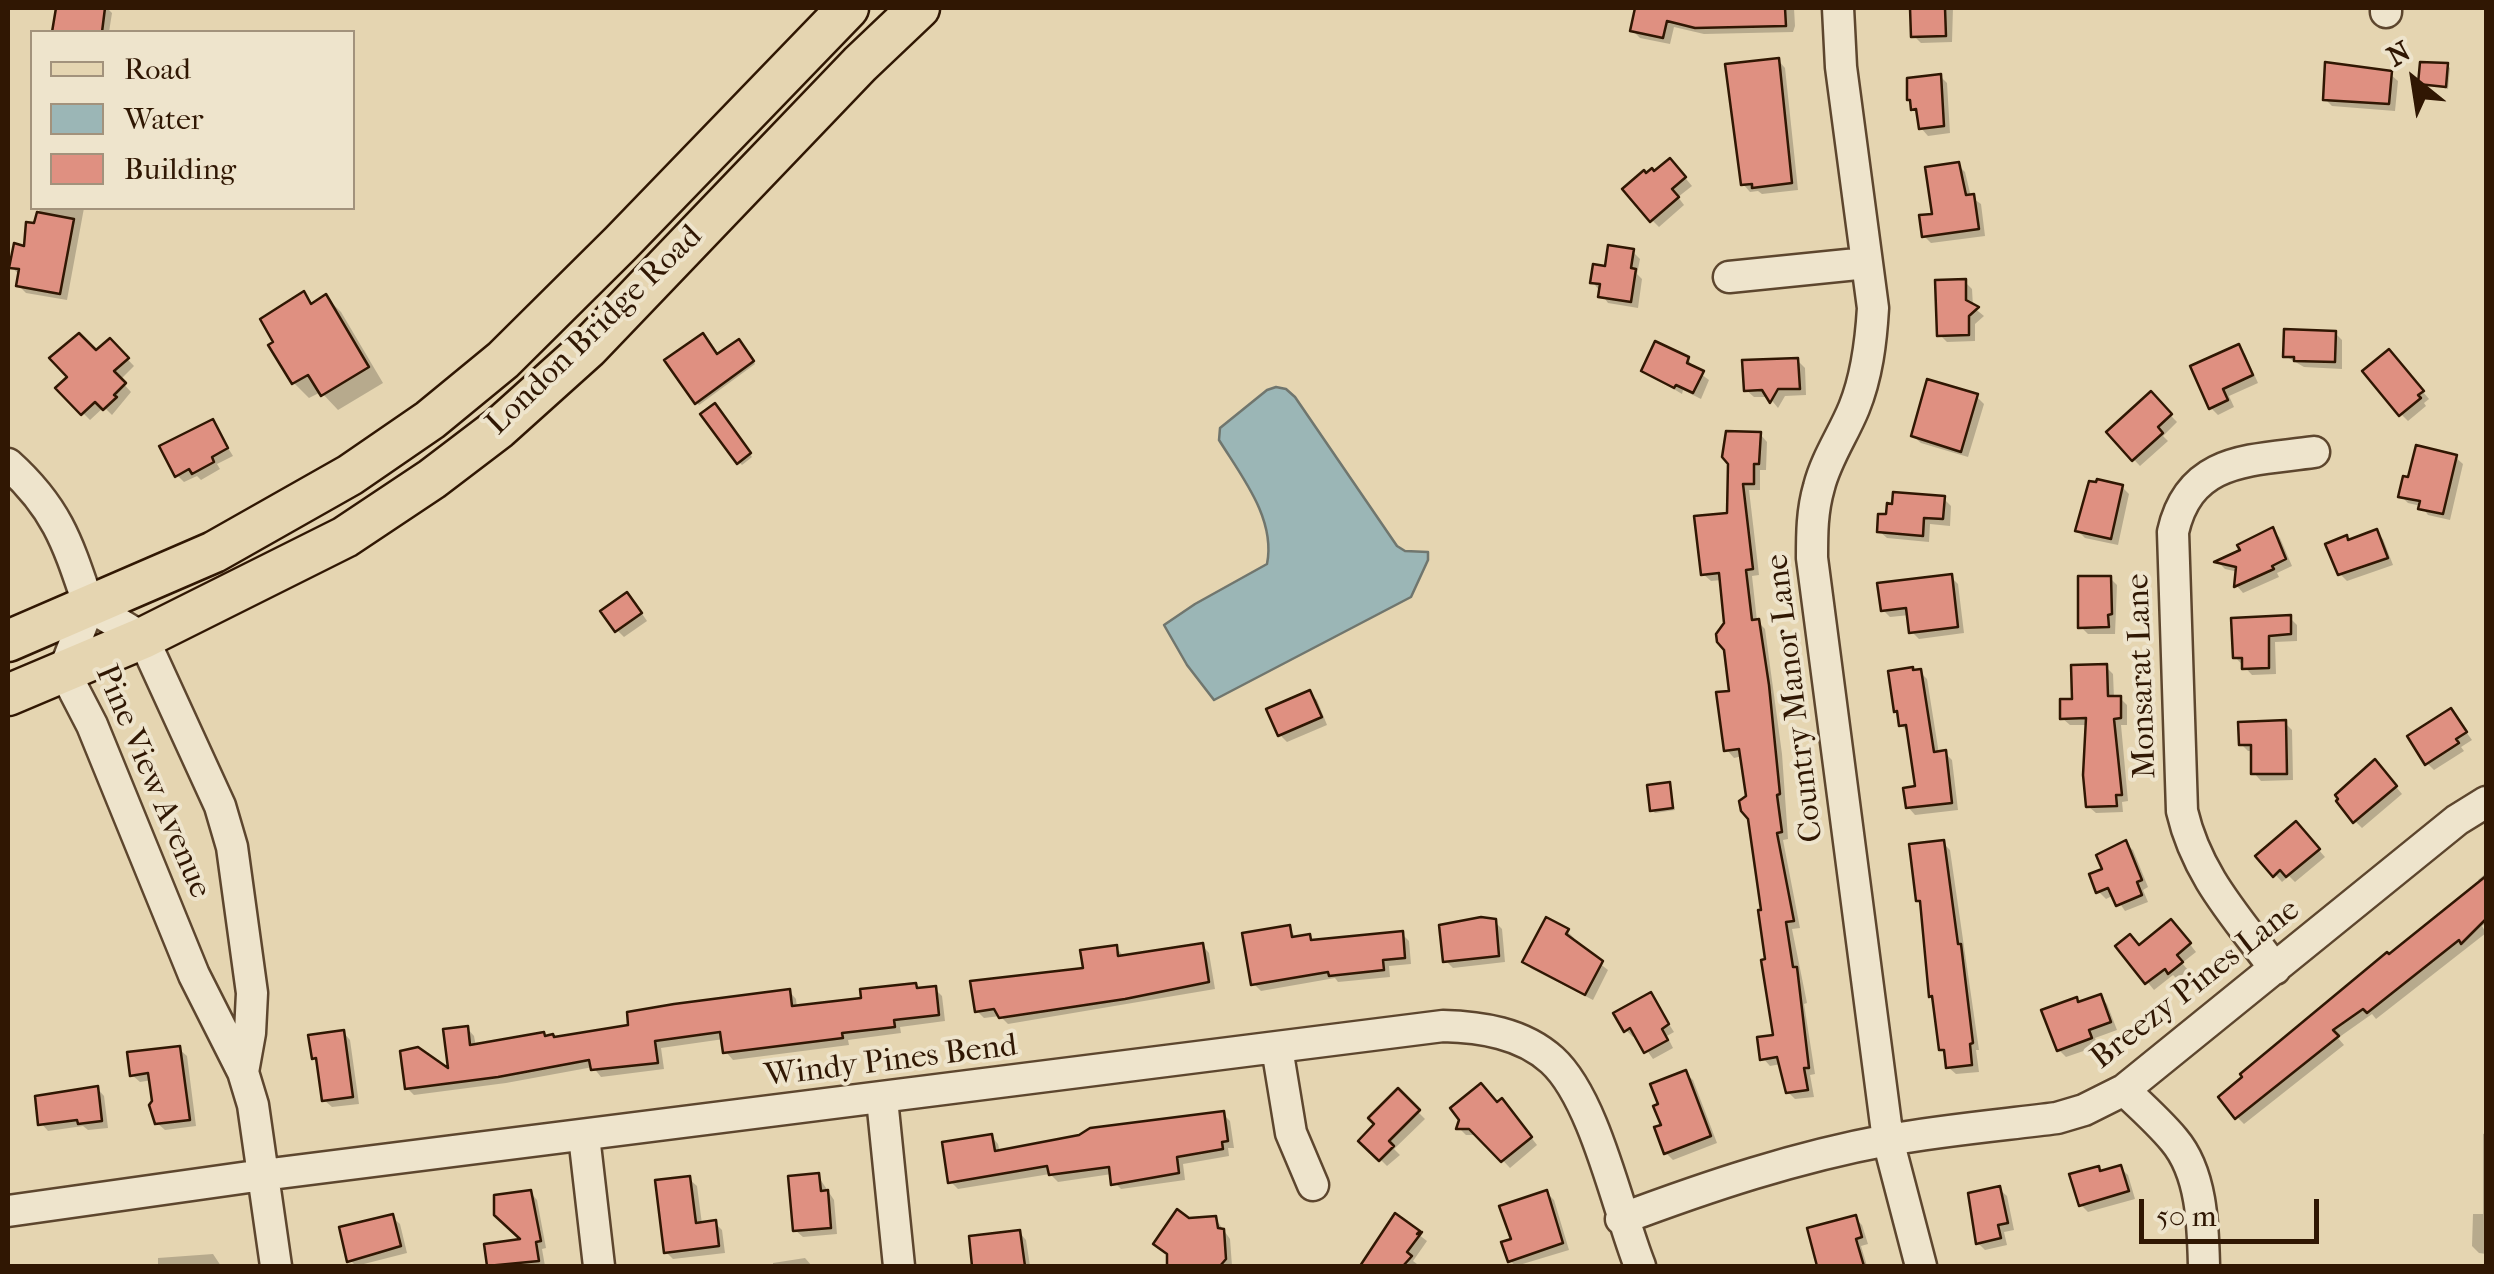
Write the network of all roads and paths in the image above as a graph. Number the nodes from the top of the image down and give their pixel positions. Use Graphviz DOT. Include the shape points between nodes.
graph roads {
  1 [pos="848,8"];
  2 [pos="920,8"];
  3 [pos="1838,8"];
  4 [pos="797,59"];
  5 [pos="832,92"];
  6 [pos="1867,262"];
  7 [pos="1729,276"];
  8 [pos="2314,452"];
  9 [pos="8,464"];
  10 [pos="89,606"];
  11 [pos="143,638"];
  12 [pos="8,641"];
  13 [pos="64,672"];
  14 [pos="8,695"];
  15 [pos="2486,802"];
  16 [pos="2275,969"];
  17 [pos="1277,1048"];
  18 [pos="243,1072"];
  19 [pos="2124,1090"];
  20 [pos="882,1099"];
  21 [pos="584,1136"];
  22 [pos="1888,1140"];
  23 [pos="263,1175"];
  24 [pos="1312,1185"];
  25 [pos="8,1211"];
  26 [pos="1621,1219"];
  27 [pos="276,1266"];
  28 [pos="600,1266"];
  29 [pos="899,1266"];
  30 [pos="1640,1266"];
  31 [pos="1921,1266"];
  32 [pos="2204,1266"];
  1 -- 4 [label="main road, London Bridge Road"];
  2 -- 5 [label="main road, London Bridge Road"];
  3 -- 6 [label="street, Country Manor Lane"];
  4 -- 5 [label="street"];
  4 -- 10 [label="main road, London Bridge Road" via="516,346 430,420 291,511"];
  5 -- 11 [label="main road, London Bridge Road" via="588,348 499,428 344,537"];
  6 -- 7 [label="street"];
  6 -- 22 [label="street, Country Manor Lane" via="1873,308 1865,374 1819,485 1812,558"];
  8 -- 16 [label="street, Monsarat Lane" via="2217,470 2188,493 2173,532 2185,826 2200,868"];
  9 -- 10 [label="street" via="57,522"];
  10 -- 11 [label="street, Pine View Avenue"];
  10 -- 12 [label="main road, London Bridge Road"];
  10 -- 13 [label="street, Pine View Avenue"];
  11 -- 13 [label="main road, London Bridge Road"];
  11 -- 18 [label="street, Pine View Avenue" via="232,846 252,993"];
  13 -- 14 [label="main road, London Bridge Road"];
  13 -- 18 [label="street, Pine View Avenue" via="194,975"];
  15 -- 16 [label="street, Breezy Pines Lane"];
  16 -- 19 [label="street, Breezy Pines Lane"];
  17 -- 20 [label="street, Windy Pines Bend"];
  17 -- 24 [label="street" via="1290,1133"];
  17 -- 26 [label="street, Windy Pines Bend" via="1443,1026 1486,1029 1526,1044 1552,1060 1572,1085"];
  18 -- 23 [label="street, Pine View Avenue"];
  19 -- 22 [label="street, Breezy Pines Lane" via="2058,1118"];
  19 -- 32 [label="street" via="2187,1159"];
  20 -- 21 [label="street, Windy Pines Bend"];
  20 -- 29 [label="street"];
  21 -- 23 [label="street, Windy Pines Bend"];
  21 -- 28 [label="street"];
  22 -- 26 [label="street, Breezy Pines Lane" via="1758,1171"];
  22 -- 31 [label="street, Country Manor Lane"];
  23 -- 25 [label="street, Windy Pines Bend"];
  23 -- 27 [label="street, Pine View Avenue"];
  26 -- 30 [label="street, Windy Pines Bend"];
}
